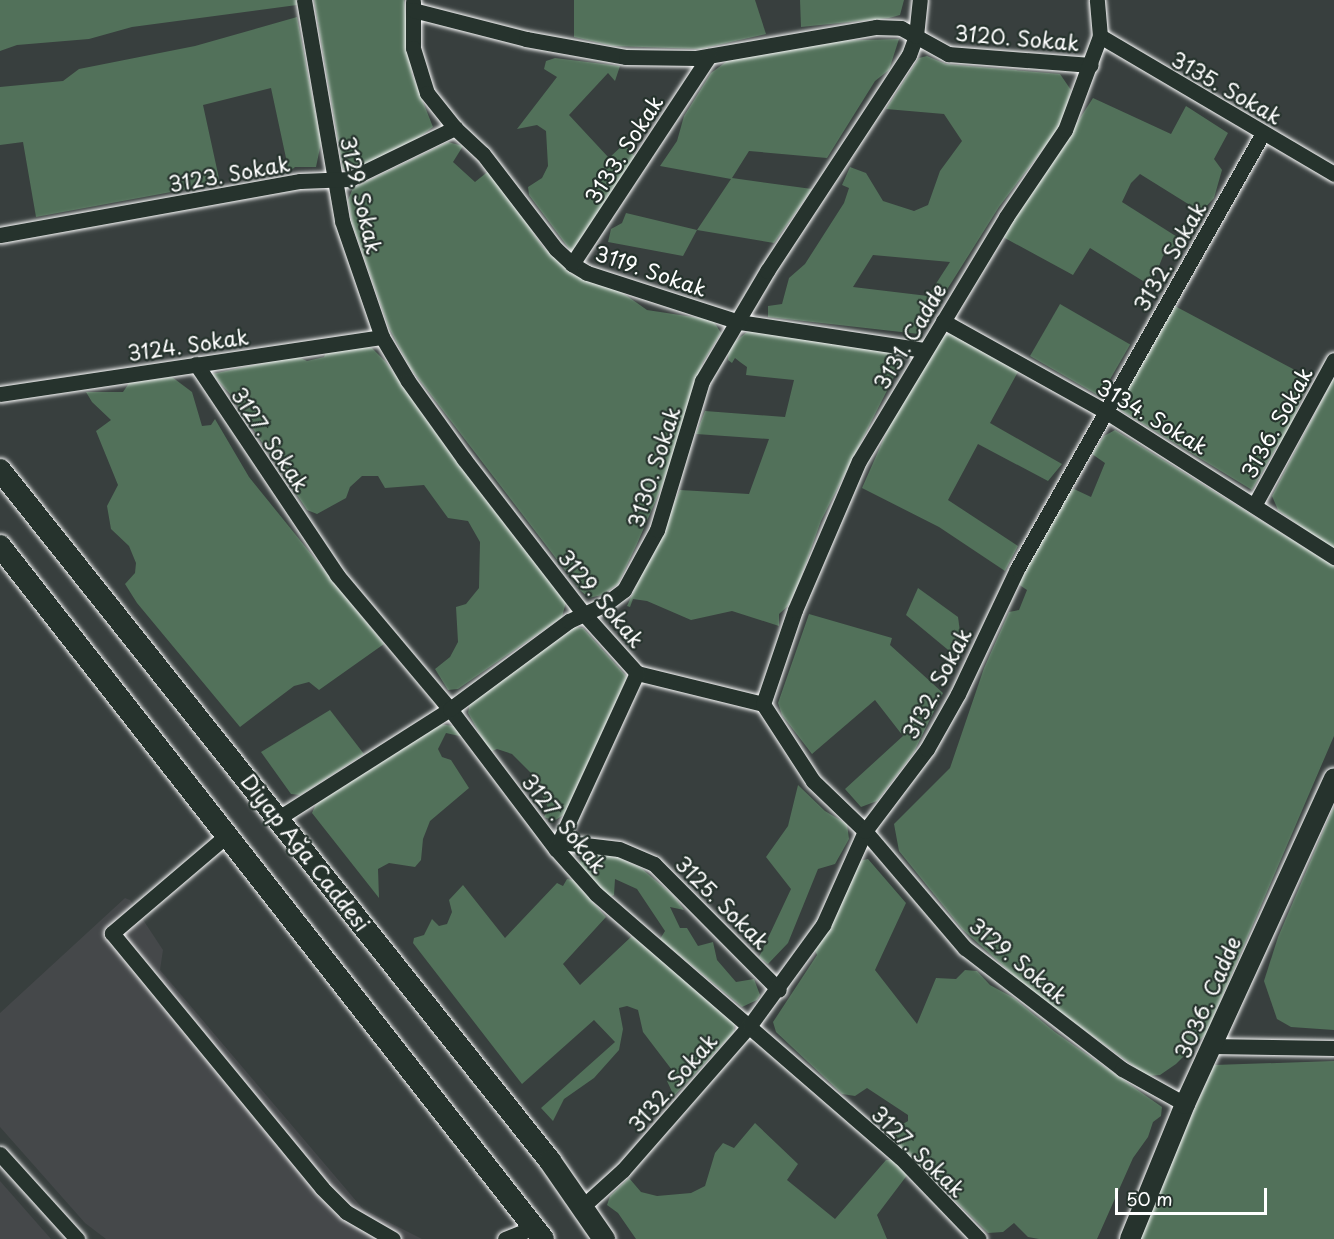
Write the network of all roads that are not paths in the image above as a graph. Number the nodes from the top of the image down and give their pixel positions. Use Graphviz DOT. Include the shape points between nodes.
graph roads {
  1 [pos="304,0"];
  2 [pos="920,0"];
  3 [pos="1097,0"];
  4 [pos="413,5"];
  5 [pos="916,36"];
  6 [pos="1100,36"];
  7 [pos="709,56"];
  8 [pos="1091,65"];
  9 [pos="455,128"];
  10 [pos="1263,133"];
  11 [pos="1334,174"];
  12 [pos="334,182"];
  13 [pos="0,235"];
  14 [pos="572,264"];
  15 [pos="943,321"];
  16 [pos="739,322"];
  17 [pos="382,337"];
  18 [pos="926,350"];
  19 [pos="1334,360"];
  20 [pos="196,364"];
  21 [pos="0,394"];
  22 [pos="1105,411"];
  23 [pos="0,470"];
  24 [pos="1255,504"];
  25 [pos="0,546"];
  26 [pos="1334,557"];
  27 [pos="584,614"];
  28 [pos="638,673"];
  29 [pos="763,704"];
  30 [pos="450,709"];
  31 [pos="1334,778"];
  32 [pos="279,817"];
  33 [pos="865,831"];
  34 [pos="226,836"];
  35 [pos="558,845"];
  36 [pos="779,990"];
  37 [pos="750,1025"];
  38 [pos="1211,1046"];
  39 [pos="1334,1048"];
  40 [pos="1185,1104"];
  41 [pos="0,1154"];
  42 [pos="582,1207"];
  43 [pos="538,1233"];
  44 [pos="77,1239"];
  45 [pos="393,1239"];
  46 [pos="505,1239"];
  47 [pos="604,1239"];
  48 [pos="979,1239"];
  49 [pos="1130,1239"];
  1 -- 12 [label="street, 3129. Sokak"];
  2 -- 5 [label="street, 3130. Sokak"];
  3 -- 6 [label="street, 3131. Cadde"];
  4 -- 7 [label="street, 3120. Sokak" via="526,39 626,57 666,60"];
  4 -- 9 [label="street, 3119. Sokak" via="413,48 419,78"];
  5 -- 7 [label="street, 3120. Sokak" via="901,28 876,27"];
  5 -- 8 [label="street, 3120. Sokak" via="948,54"];
  5 -- 16 [label="street, 3130. Sokak" via="909,55 767,271"];
  6 -- 8 [label="street, 3131. Cadde"];
  6 -- 10 [label="street, 3135. Sokak"];
  7 -- 14 [label="street, 3133. Sokak"];
  8 -- 15 [label="street, 3131. Cadde" via="1065,130"];
  9 -- 12 [label="street, 3123. Sokak" via="365,174"];
  9 -- 14 [label="street, 3119. Sokak" via="483,154 556,249"];
  10 -- 11 [label="street, 3135. Sokak"];
  10 -- 22 [label="street, 3132. Sokak"];
  12 -- 13 [label="street, 3123. Sokak" via="300,181"];
  12 -- 17 [label="street, 3129. Sokak" via="342,221"];
  14 -- 16 [label="street, 3119. Sokak" via="587,273"];
  15 -- 18 [label="street, 3131. Cadde"];
  15 -- 22 [label="street, 3134. Sokak"];
  16 -- 18 [label="street, 3119. Sokak"];
  16 -- 27 [label="street, 3130. Sokak" via="720,346 702,381 657,530 624,590"];
  17 -- 20 [label="street, 3124. Sokak"];
  17 -- 27 [label="street, 3129. Sokak" via="464,459"];
  18 -- 29 [label="street, 3131. Cadde" via="859,461 795,610"];
  19 -- 24 [label="street, 3136. Sokak"];
  20 -- 21 [label="street, 3124. Sokak"];
  20 -- 30 [label="street, 3127. Sokak" via="337,575"];
  22 -- 24 [label="street, 3134. Sokak"];
  22 -- 33 [label="street, 3132. Sokak" via="1017,569 942,721 900,788"];
  23 -- 32 [label="main road, Diyap Ağa Caddesi"];
  24 -- 26 [label="street, 3134. Sokak"];
  25 -- 34 [label="main road"];
  27 -- 28 [label="street, 3129. Sokak"];
  27 -- 30 [label="street, 3130. Sokak"];
  28 -- 29 [label="street, 3129. Sokak"];
  28 -- 35 [label="street"];
  29 -- 33 [label="street, 3129. Sokak" via="813,781"];
  30 -- 32 [label="street, 3130. Sokak"];
  30 -- 35 [label="street, 3127. Sokak"];
  31 -- 38 [label="street, 3036. Cadde"];
  32 -- 42 [label="main road, Diyap Ağa Caddesi"];
  33 -- 36 [label="street, 3132. Sokak" via="823,925"];
  33 -- 40 [label="street, 3129. Sokak" via="965,948 1122,1069"];
  34 -- 43 [label="main road"];
  34 -- 45 [label="street" via="112,933 321,1188 346,1212"];
  35 -- 36 [label="street, 3125. Sokak" via="619,849 654,864"];
  35 -- 37 [label="street, 3127. Sokak" via="606,904"];
  36 -- 37 [label="street, 3132. Sokak"];
  37 -- 42 [label="street, 3132. Sokak" via="622,1170"];
  37 -- 48 [label="street, 3127. Sokak" via="901,1158"];
  38 -- 39 [label="street"];
  38 -- 40 [label="street, 3036. Cadde"];
  40 -- 49 [label="street, 3036. Cadde"];
  41 -- 44 [label="street"];
  42 -- 47 [label="main road, Diyap Ağa Caddesi"];
  43 -- 46 [label="street"];
}
